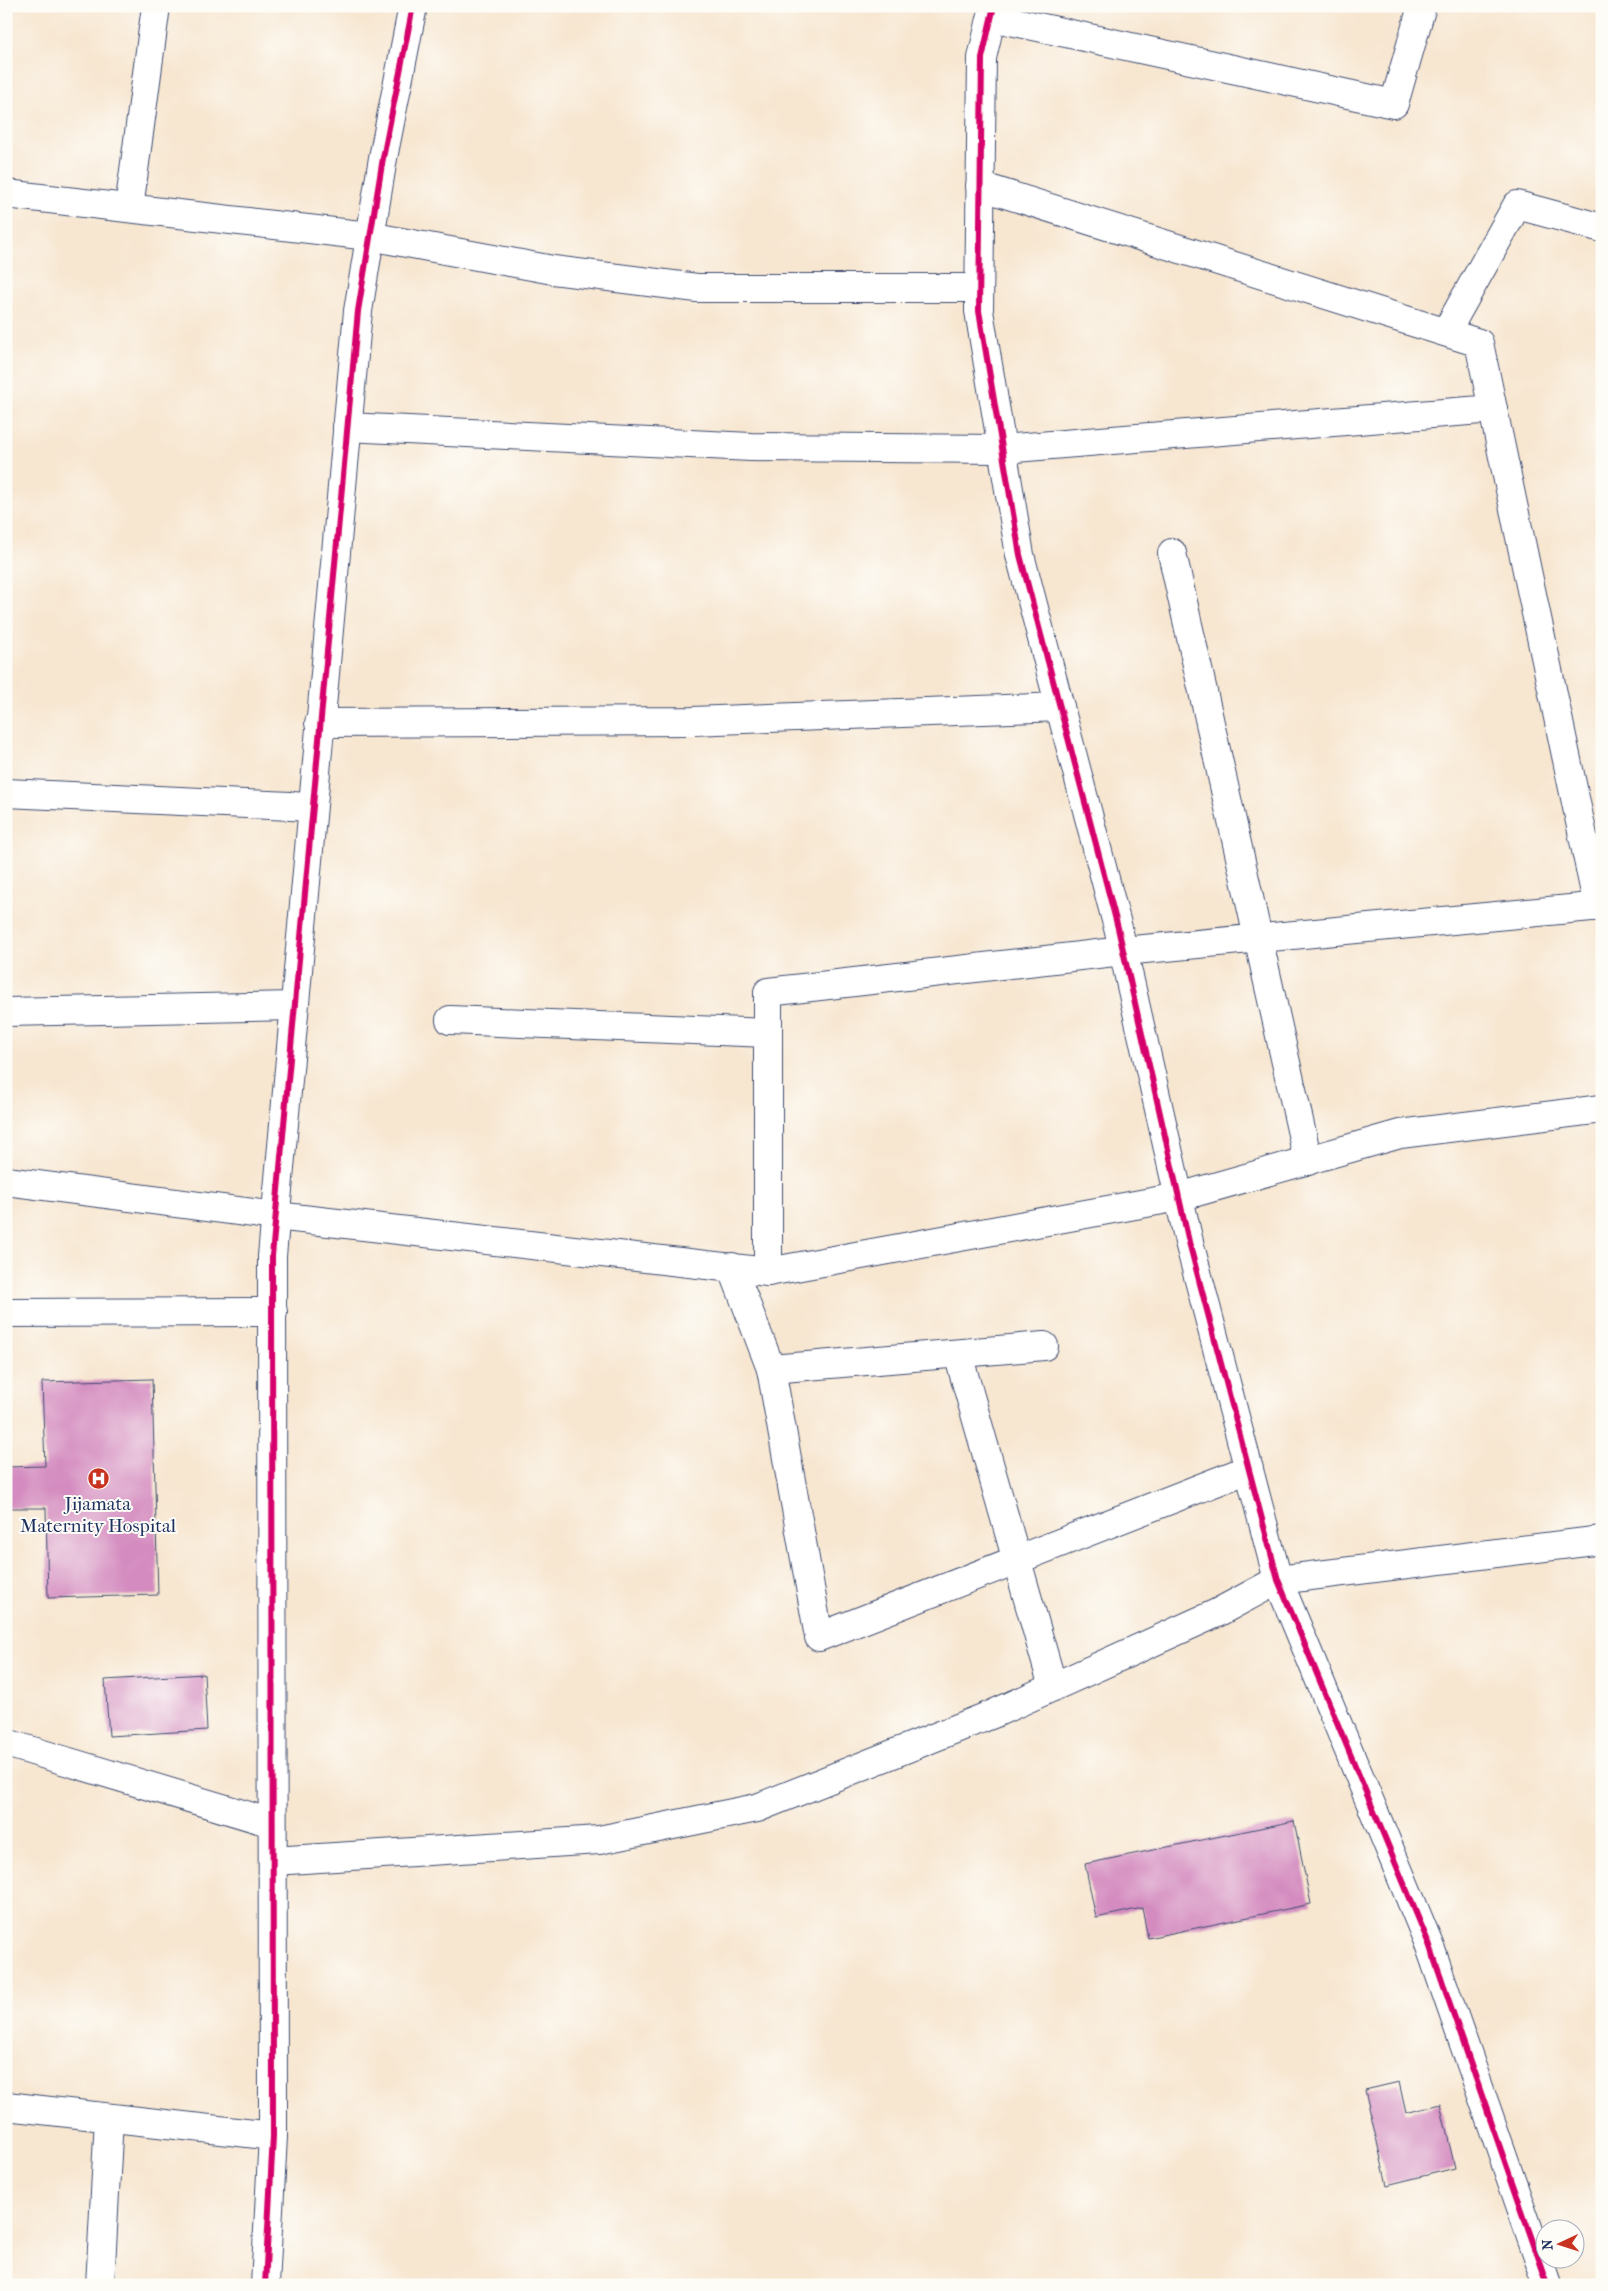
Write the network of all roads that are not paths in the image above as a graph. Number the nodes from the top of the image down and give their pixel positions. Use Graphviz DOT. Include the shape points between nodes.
graph roads {
  1 [pos="156,6"];
  2 [pos="413,6"];
  3 [pos="1422,6"];
  4 [pos="993,12"];
  5 [pos="980,186"];
  6 [pos="6,194"];
  7 [pos="128,208"];
  8 [pos="1602,228"];
  9 [pos="369,236"];
  10 [pos="979,288"];
  11 [pos="1446,332"];
  12 [pos="1492,409"];
  13 [pos="347,427"];
  14 [pos="1002,449"];
  15 [pos="1172,553"];
  16 [pos="1060,707"];
  17 [pos="320,723"];
  18 [pos="6,794"];
  19 [pos="312,808"];
  20 [pos="1600,906"];
  21 [pos="1259,939"];
  22 [pos="1123,951"];
  23 [pos="294,1006"];
  24 [pos="6,1012"];
  25 [pos="450,1020"];
  26 [pos="768,1033"];
  27 [pos="1602,1109"];
  28 [pos="1308,1161"];
  29 [pos="6,1181"];
  30 [pos="1180,1197"];
  31 [pos="276,1216"];
  32 [pos="732,1267"];
  33 [pos="768,1272"];
  34 [pos="273,1312"];
  35 [pos="6,1313"];
  36 [pos="1044,1346"];
  37 [pos="958,1354"];
  38 [pos="771,1369"];
  39 [pos="1250,1469"];
  40 [pos="1602,1540"];
  41 [pos="1017,1559"];
  42 [pos="1278,1580"];
  43 [pos="1054,1686"];
  44 [pos="6,1742"];
  45 [pos="272,1823"];
  46 [pos="273,1861"];
  47 [pos="6,2106"];
  48 [pos="109,2118"];
  49 [pos="273,2136"];
  50 [pos="100,2285"];
  51 [pos="265,2285"];
  52 [pos="1548,2285"];
  1 -- 7 [label="street"];
  2 -- 9 [label="street"];
  3 -- 4 [label="street" via="1394,104"];
  4 -- 5 [label="street" via="982,58"];
  5 -- 10 [label="street"];
  5 -- 11 [label="street"];
  6 -- 7 [label="street"];
  7 -- 9 [label="street"];
  8 -- 11 [label="street" via="1516,205"];
  9 -- 10 [label="street" via="553,270 698,288"];
  9 -- 13 [label="street"];
  10 -- 14 [label="street" via="979,312"];
  11 -- 12 [label="street" via="1478,343"];
  12 -- 14 [label="street"];
  12 -- 20 [label="street"];
  13 -- 14 [label="street" via="751,447"];
  13 -- 17 [label="street"];
  14 -- 16 [label="street" via="1020,555"];
  15 -- 21 [label="street"];
  16 -- 17 [label="street" via="692,721"];
  16 -- 22 [label="street"];
  17 -- 19 [label="street"];
  18 -- 19 [label="street"];
  19 -- 23 [label="street"];
  20 -- 21 [label="street"];
  21 -- 22 [label="street"];
  21 -- 28 [label="street"];
  22 -- 26 [label="street" via="768,992"];
  22 -- 30 [label="street"];
  23 -- 24 [label="street"];
  23 -- 31 [label="street"];
  25 -- 26 [label="street"];
  26 -- 33 [label="street"];
  27 -- 28 [label="street" via="1400,1134"];
  28 -- 30 [label="street"];
  29 -- 31 [label="street"];
  30 -- 33 [label="street"];
  30 -- 39 [label="street"];
  31 -- 32 [label="street"];
  31 -- 34 [label="street" via="272,1256"];
  32 -- 33 [label="street"];
  32 -- 38 [label="street"];
  34 -- 35 [label="street"];
  34 -- 45 [label="street"];
  36 -- 37 [label="street"];
  37 -- 38 [label="street"];
  37 -- 41 [label="street"];
  38 -- 41 [label="street" via="819,1637"];
  39 -- 41 [label="street"];
  39 -- 42 [label="street"];
  40 -- 42 [label="street"];
  41 -- 43 [label="street"];
  42 -- 43 [label="street" via="1217,1613"];
  42 -- 52 [label="street" via="1429,1944"];
  43 -- 46 [label="street" via="993,1714 758,1808 599,1840"];
  44 -- 45 [label="street"];
  45 -- 46 [label="street"];
  46 -- 49 [label="street"];
  47 -- 48 [label="street"];
  48 -- 49 [label="street"];
  48 -- 50 [label="street"];
  49 -- 51 [label="street"];
}
